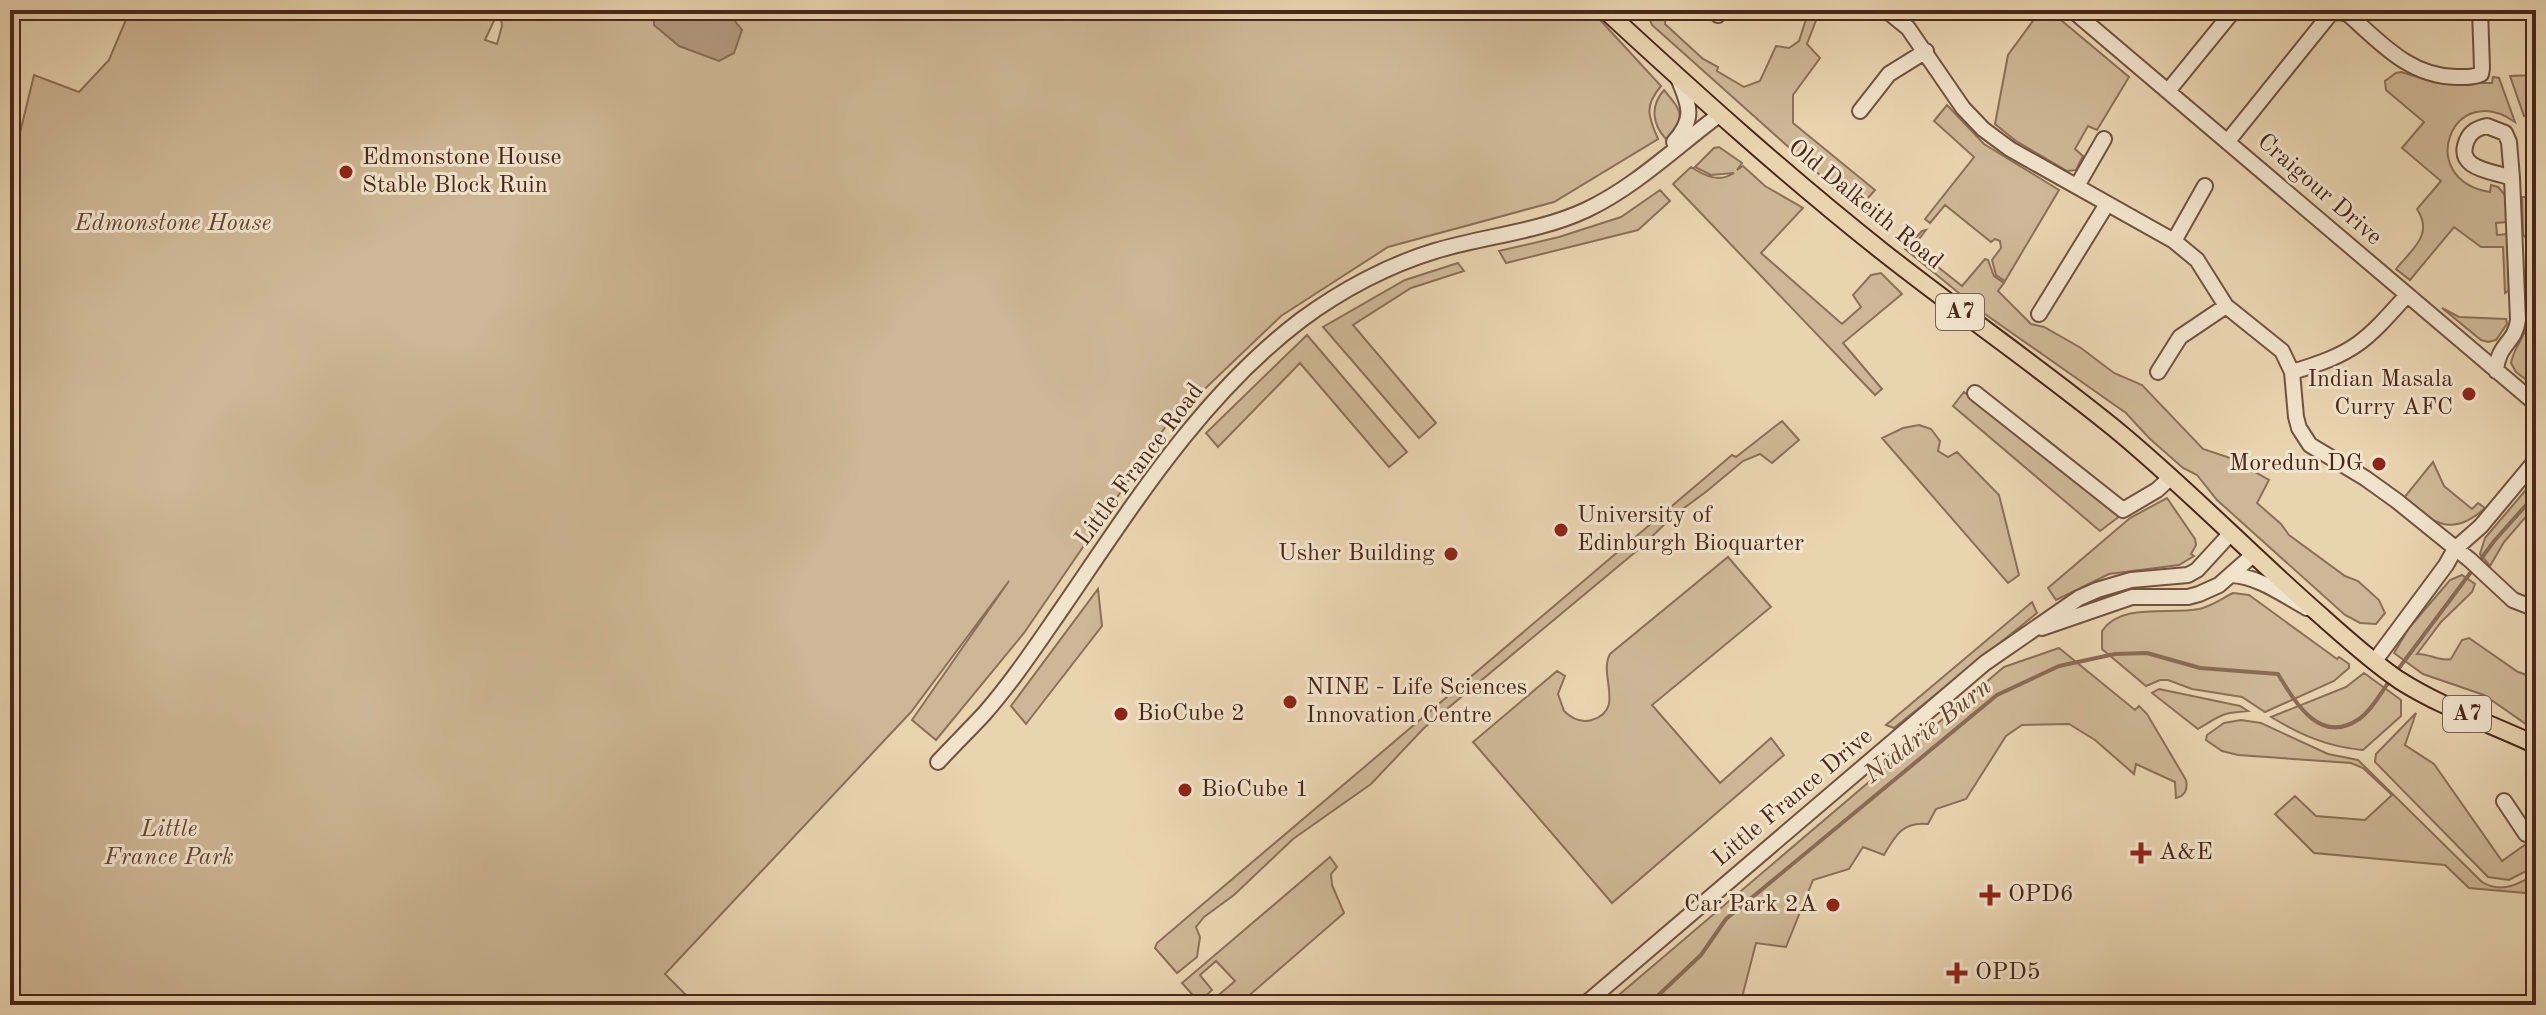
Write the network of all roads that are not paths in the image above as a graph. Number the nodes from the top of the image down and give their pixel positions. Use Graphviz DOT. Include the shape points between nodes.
graph roads {
  1 [pos="1605,10"];
  2 [pos="1886,10"];
  3 [pos="2072,10"];
  4 [pos="2234,10"];
  5 [pos="2480,10"];
  6 [pos="1926,51"];
  7 [pos="1678,77"];
  8 [pos="2168,91"];
  9 [pos="1860,111"];
  10 [pos="1719,115"];
  11 [pos="2104,139"];
  12 [pos="2228,141"];
  13 [pos="1650,169"];
  14 [pos="2512,178"];
  15 [pos="2077,186"];
  16 [pos="2205,186"];
  17 [pos="2107,204"];
  18 [pos="2174,241"];
  19 [pos="2407,295"];
  20 [pos="2226,306"];
  21 [pos="2039,314"];
  22 [pos="2496,371"];
  23 [pos="2158,372"];
  24 [pos="2292,372"];
  25 [pos="1975,393"];
  26 [pos="2536,404"];
  27 [pos="2536,460"];
  28 [pos="2171,477"];
  29 [pos="2231,533"];
  30 [pos="2455,549"];
  31 [pos="2253,555"];
  32 [pos="2231,575"];
  33 [pos="2536,609"];
  34 [pos="2322,616"];
  35 [pos="2034,630"];
  36 [pos="2376,664"];
  37 [pos="2536,745"];
  38 [pos="938,762"];
  39 [pos="2504,801"];
  40 [pos="2536,826"];
  41 [pos="1584,1005"];
  1 -- 7 [label="main road, Old Dalkeith Road / A7"];
  2 -- 6 [label="street"];
  3 -- 8 [label="street, Craigour Drive"];
  4 -- 8 [label="street"];
  5 -- 12 [label="street" via="2482,68 2475,77 2438,76 2411,67 2348,14 2331,13"];
  6 -- 9 [label="street" via="1889,74"];
  6 -- 15 [label="street" via="1983,129"];
  7 -- 10 [label="main road, Old Dalkeith Road / A7"];
  7 -- 13 [label="street, Little France Road" via="1690,119"];
  8 -- 12 [label="street, Craigour Drive"];
  10 -- 13 [label="street, Little France Road"];
  10 -- 28 [label="main road, Old Dalkeith Road / A7" via="1881,251 2063,387"];
  11 -- 15 [label="street"];
  12 -- 19 [label="street, Craigour Drive"];
  13 -- 38 [label="street, Little France Road" via="1585,210 1433,251 1386,270 1299,322 1185,435 1034,649 985,713"];
  14 -- 22 [label="street" via="2518,320 2517,330 2497,355"];
  15 -- 17 [label="street"];
  16 -- 18 [label="street"];
  17 -- 18 [label="street"];
  17 -- 21 [label="street"];
  18 -- 20 [label="street" via="2197,260"];
  19 -- 22 [label="street, Craigour Drive"];
  19 -- 24 [label="street" via="2362,343 2332,360"];
  20 -- 23 [label="street" via="2180,337"];
  20 -- 24 [label="street" via="2271,339"];
  22 -- 26 [label="street, Craigour Drive"];
  24 -- 30 [label="street" via="2296,417 2310,445 2365,478"];
  25 -- 28 [label="street" via="2123,510"];
  27 -- 30 [label="street"];
  28 -- 29 [label="main road, Old Dalkeith Road / A7"];
  29 -- 31 [label="main road, Old Dalkeith Road / A7"];
  29 -- 35 [label="street, Little France Drive" via="2188,575 2131,580 2097,590"];
  30 -- 33 [label="street" via="2513,600"];
  30 -- 36 [label="street"];
  31 -- 32 [label="street, Little France Drive"];
  31 -- 34 [label="main road, Old Dalkeith Road / A7"];
  32 -- 34 [label="street, Old Dalkeith Road" via="2244,575"];
  32 -- 35 [label="street, Little France Drive" via="2199,594 2132,597"];
  34 -- 36 [label="main road, Old Dalkeith Road / A7"];
  35 -- 41 [label="street, Little France Drive" via="1985,663"];
  36 -- 37 [label="main road, Old Dalkeith Road / A7" via="2417,691"];
  39 -- 40 [label="street" via="2526,834"];
}
